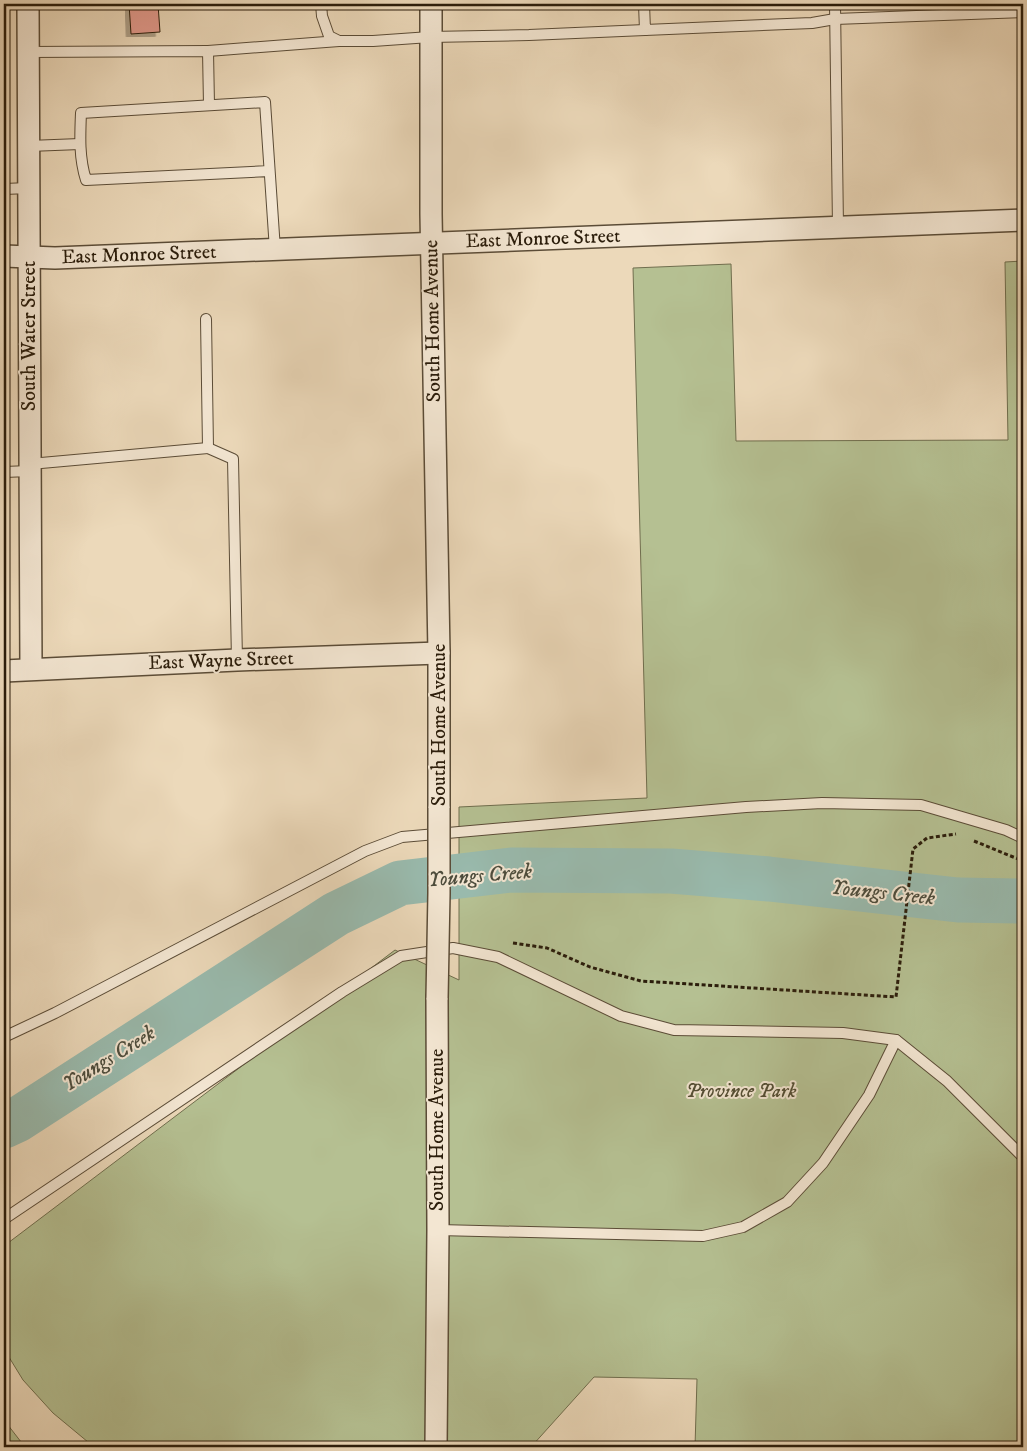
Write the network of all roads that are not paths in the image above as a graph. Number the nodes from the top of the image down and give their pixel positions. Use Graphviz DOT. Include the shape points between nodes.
graph roads {
  1 [pos="28,4"];
  2 [pos="321,4"];
  3 [pos="431,4"];
  4 [pos="644,4"];
  5 [pos="835,4"];
  6 [pos="1023,12"];
  7 [pos="835,19"];
  8 [pos="645,30"];
  9 [pos="430,37"];
  10 [pos="340,41"];
  11 [pos="208,51"];
  12 [pos="28,52"];
  13 [pos="209,105"];
  14 [pos="80,144"];
  15 [pos="29,146"];
  16 [pos="269,171"];
  17 [pos="29,188"];
  18 [pos="4,189"];
  19 [pos="1023,220"];
  20 [pos="838,227"];
  21 [pos="432,243"];
  22 [pos="275,250"];
  23 [pos="4,256"];
  24 [pos="29,258"];
  25 [pos="206,319"];
  26 [pos="208,448"];
  27 [pos="30,468"];
  28 [pos="4,472"];
  29 [pos="439,652"];
  30 [pos="237,660"];
  31 [pos="31,669"];
  32 [pos="4,671"];
  33 [pos="1023,838"];
  34 [pos="4,1037"];
  35 [pos="896,1040"];
  36 [pos="1023,1157"];
  37 [pos="4,1219"];
  38 [pos="438,1230"];
  39 [pos="436,1447"];
  1 -- 12 [label="street, South Water Street"];
  2 -- 10 [label="lane" via="329,36"];
  3 -- 9 [label="street, South Home Avenue"];
  4 -- 8 [label="lane"];
  5 -- 7 [label="lane"];
  6 -- 7 [label="lane"];
  7 -- 8 [label="lane" via="812,23"];
  7 -- 20 [label="lane"];
  8 -- 9 [label="lane"];
  9 -- 10 [label="lane"];
  9 -- 21 [label="street, South Home Avenue"];
  10 -- 11 [label="lane"];
  11 -- 12 [label="lane"];
  11 -- 13 [label="lane"];
  12 -- 15 [label="street, South Water Street"];
  13 -- 14 [label="lane" via="82,113"];
  13 -- 16 [label="lane" via="265,102"];
  14 -- 15 [label="lane"];
  14 -- 16 [label="lane" via="86,180"];
  15 -- 17 [label="street, South Water Street"];
  16 -- 22 [label="lane"];
  17 -- 18 [label="lane"];
  17 -- 24 [label="street, South Water Street"];
  19 -- 20 [label="street, East Monroe Street"];
  20 -- 21 [label="street, East Monroe Street"];
  21 -- 22 [label="street, East Monroe Street"];
  21 -- 29 [label="street, South Home Avenue"];
  22 -- 24 [label="street, East Monroe Street"];
  23 -- 24 [label="street, East Monroe Street"];
  24 -- 27 [label="street, South Water Street"];
  25 -- 26 [label="lane"];
  26 -- 27 [label="lane"];
  26 -- 30 [label="lane" via="233,459"];
  27 -- 28 [label="lane"];
  27 -- 31 [label="street, South Water Street"];
  29 -- 30 [label="street, East Wayne Street"];
  29 -- 38 [label="street, South Home Avenue, bridge"];
  30 -- 31 [label="street, East Wayne Street"];
  31 -- 32 [label="street, East Wayne Street"];
  33 -- 34 [label="lane" via="921,805 822,803 402,837 365,851 55,1014"];
  35 -- 36 [label="lane" via="947,1081"];
  35 -- 37 [label="lane" via="843,1033 674,1030 621,1016 498,957 453,948 401,956 342,992"];
  35 -- 38 [label="lane" via="869,1095 823,1163 787,1202 743,1226 702,1236"];
  38 -- 39 [label="street, South Home Avenue"];
}
